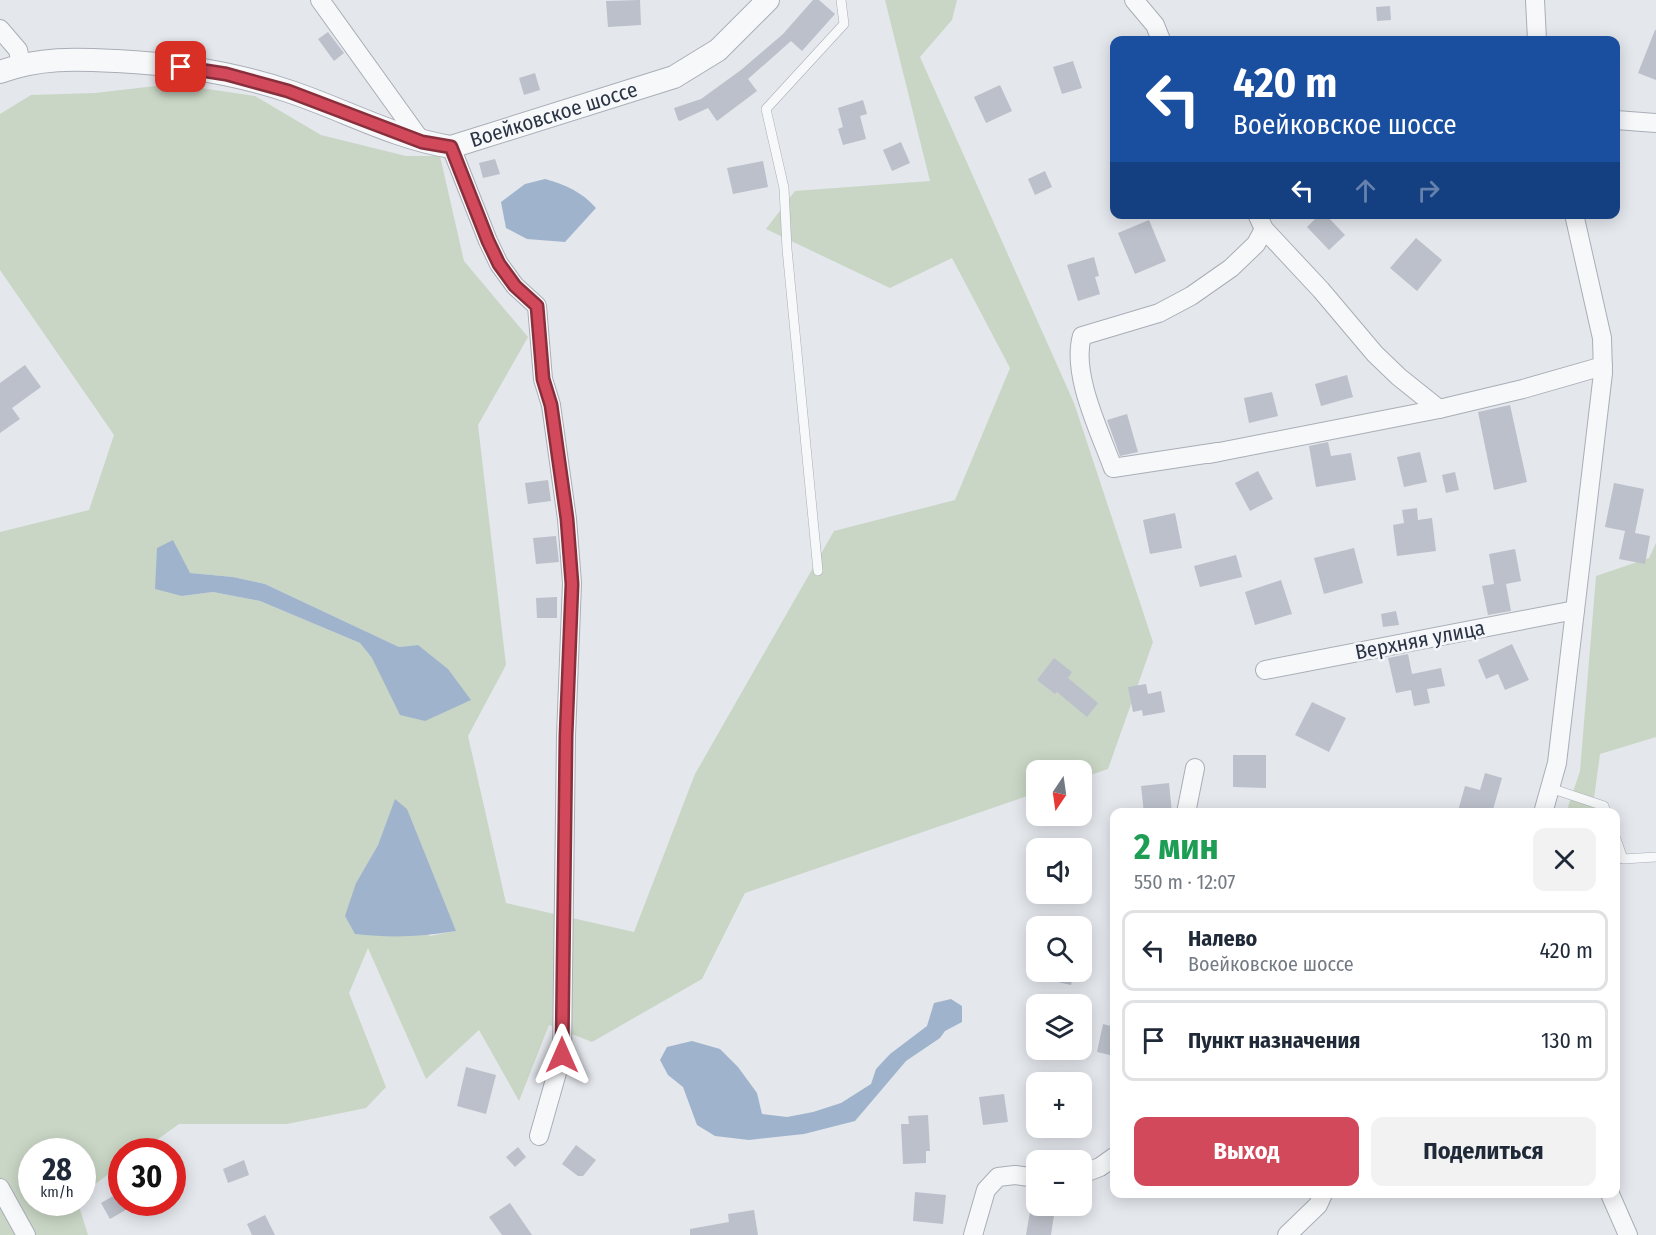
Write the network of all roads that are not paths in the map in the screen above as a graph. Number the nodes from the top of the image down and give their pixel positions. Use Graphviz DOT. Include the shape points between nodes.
graph roads {
  1 [pos="320,0"];
  2 [pos="768,0"];
  3 [pos="841,0"];
  4 [pos="1134,0"];
  5 [pos="1535,0"];
  6 [pos="0,29"];
  7 [pos="1159,36"];
  8 [pos="1537,36"];
  9 [pos="11,68"];
  10 [pos="1620,120"];
  11 [pos="1656,123"];
  12 [pos="422,142"];
  13 [pos="451,147"];
  14 [pos="1575,219"];
  15 [pos="1260,222"];
  16 [pos="1603,366"];
  17 [pos="1439,409"];
  18 [pos="818,570"];
  19 [pos="1575,610"];
  20 [pos="1265,670"];
  21 [pos="1195,768"];
  22 [pos="1550,788"];
  23 [pos="1187,808"];
  24 [pos="1545,808"];
  25 [pos="1605,808"];
  26 [pos="1620,850"];
  27 [pos="1656,857"];
  28 [pos="539,1136"];
  29 [pos="1110,1159"];
  30 [pos="1092,1170"];
  31 [pos="1026,1177"];
  32 [pos="0,1188"];
  33 [pos="1321,1198"];
  34 [pos="1612,1198"];
  35 [pos="26,1235"];
  36 [pos="973,1235"];
  37 [pos="1287,1235"];
  38 [pos="1629,1235"];
  1 -- 12 [label="street"];
  2 -- 13 [label="street, Воейковское шоссе" via="718,50 674,77"];
  3 -- 18 [label="lane" via="844,24 766,109 784,188"];
  4 -- 7 [label="street"];
  5 -- 8 [label="street"];
  6 -- 9 [label="street" via="18,50"];
  9 -- 12 [label="street, Воейковское шоссе" via="66,58 158,63 226,74 288,91"];
  10 -- 11 [label="street"];
  12 -- 13 [label="street, Воейковское шоссе"];
  13 -- 28 [label="street" via="499,264 537,306 543,379 551,405 567,519 572,584 562,1055"];
  14 -- 16 [label="street" via="1602,338"];
  15 -- 17 [label="street" via="1375,354"];
  15 -- 17 [label="street" via="1256,244 1231,268 1191,296 1159,313 1082,336 1078,349 1084,385 1113,468 1213,453"];
  16 -- 17 [label="street"];
  16 -- 19 [label="street"];
  19 -- 20 [label="street, Верхняя улица"];
  19 -- 22 [label="street" via="1557,763"];
  21 -- 23 [label="street"];
  22 -- 24 [label="street"];
  22 -- 25 [label="lane"];
  26 -- 27 [label="lane" via="1623,859"];
  29 -- 30 [label="street"];
  31 -- 36 [label="street" via="998,1177 986,1190"];
  32 -- 35 [label="street"];
  33 -- 37 [label="street"];
  34 -- 38 [label="street"];
}
